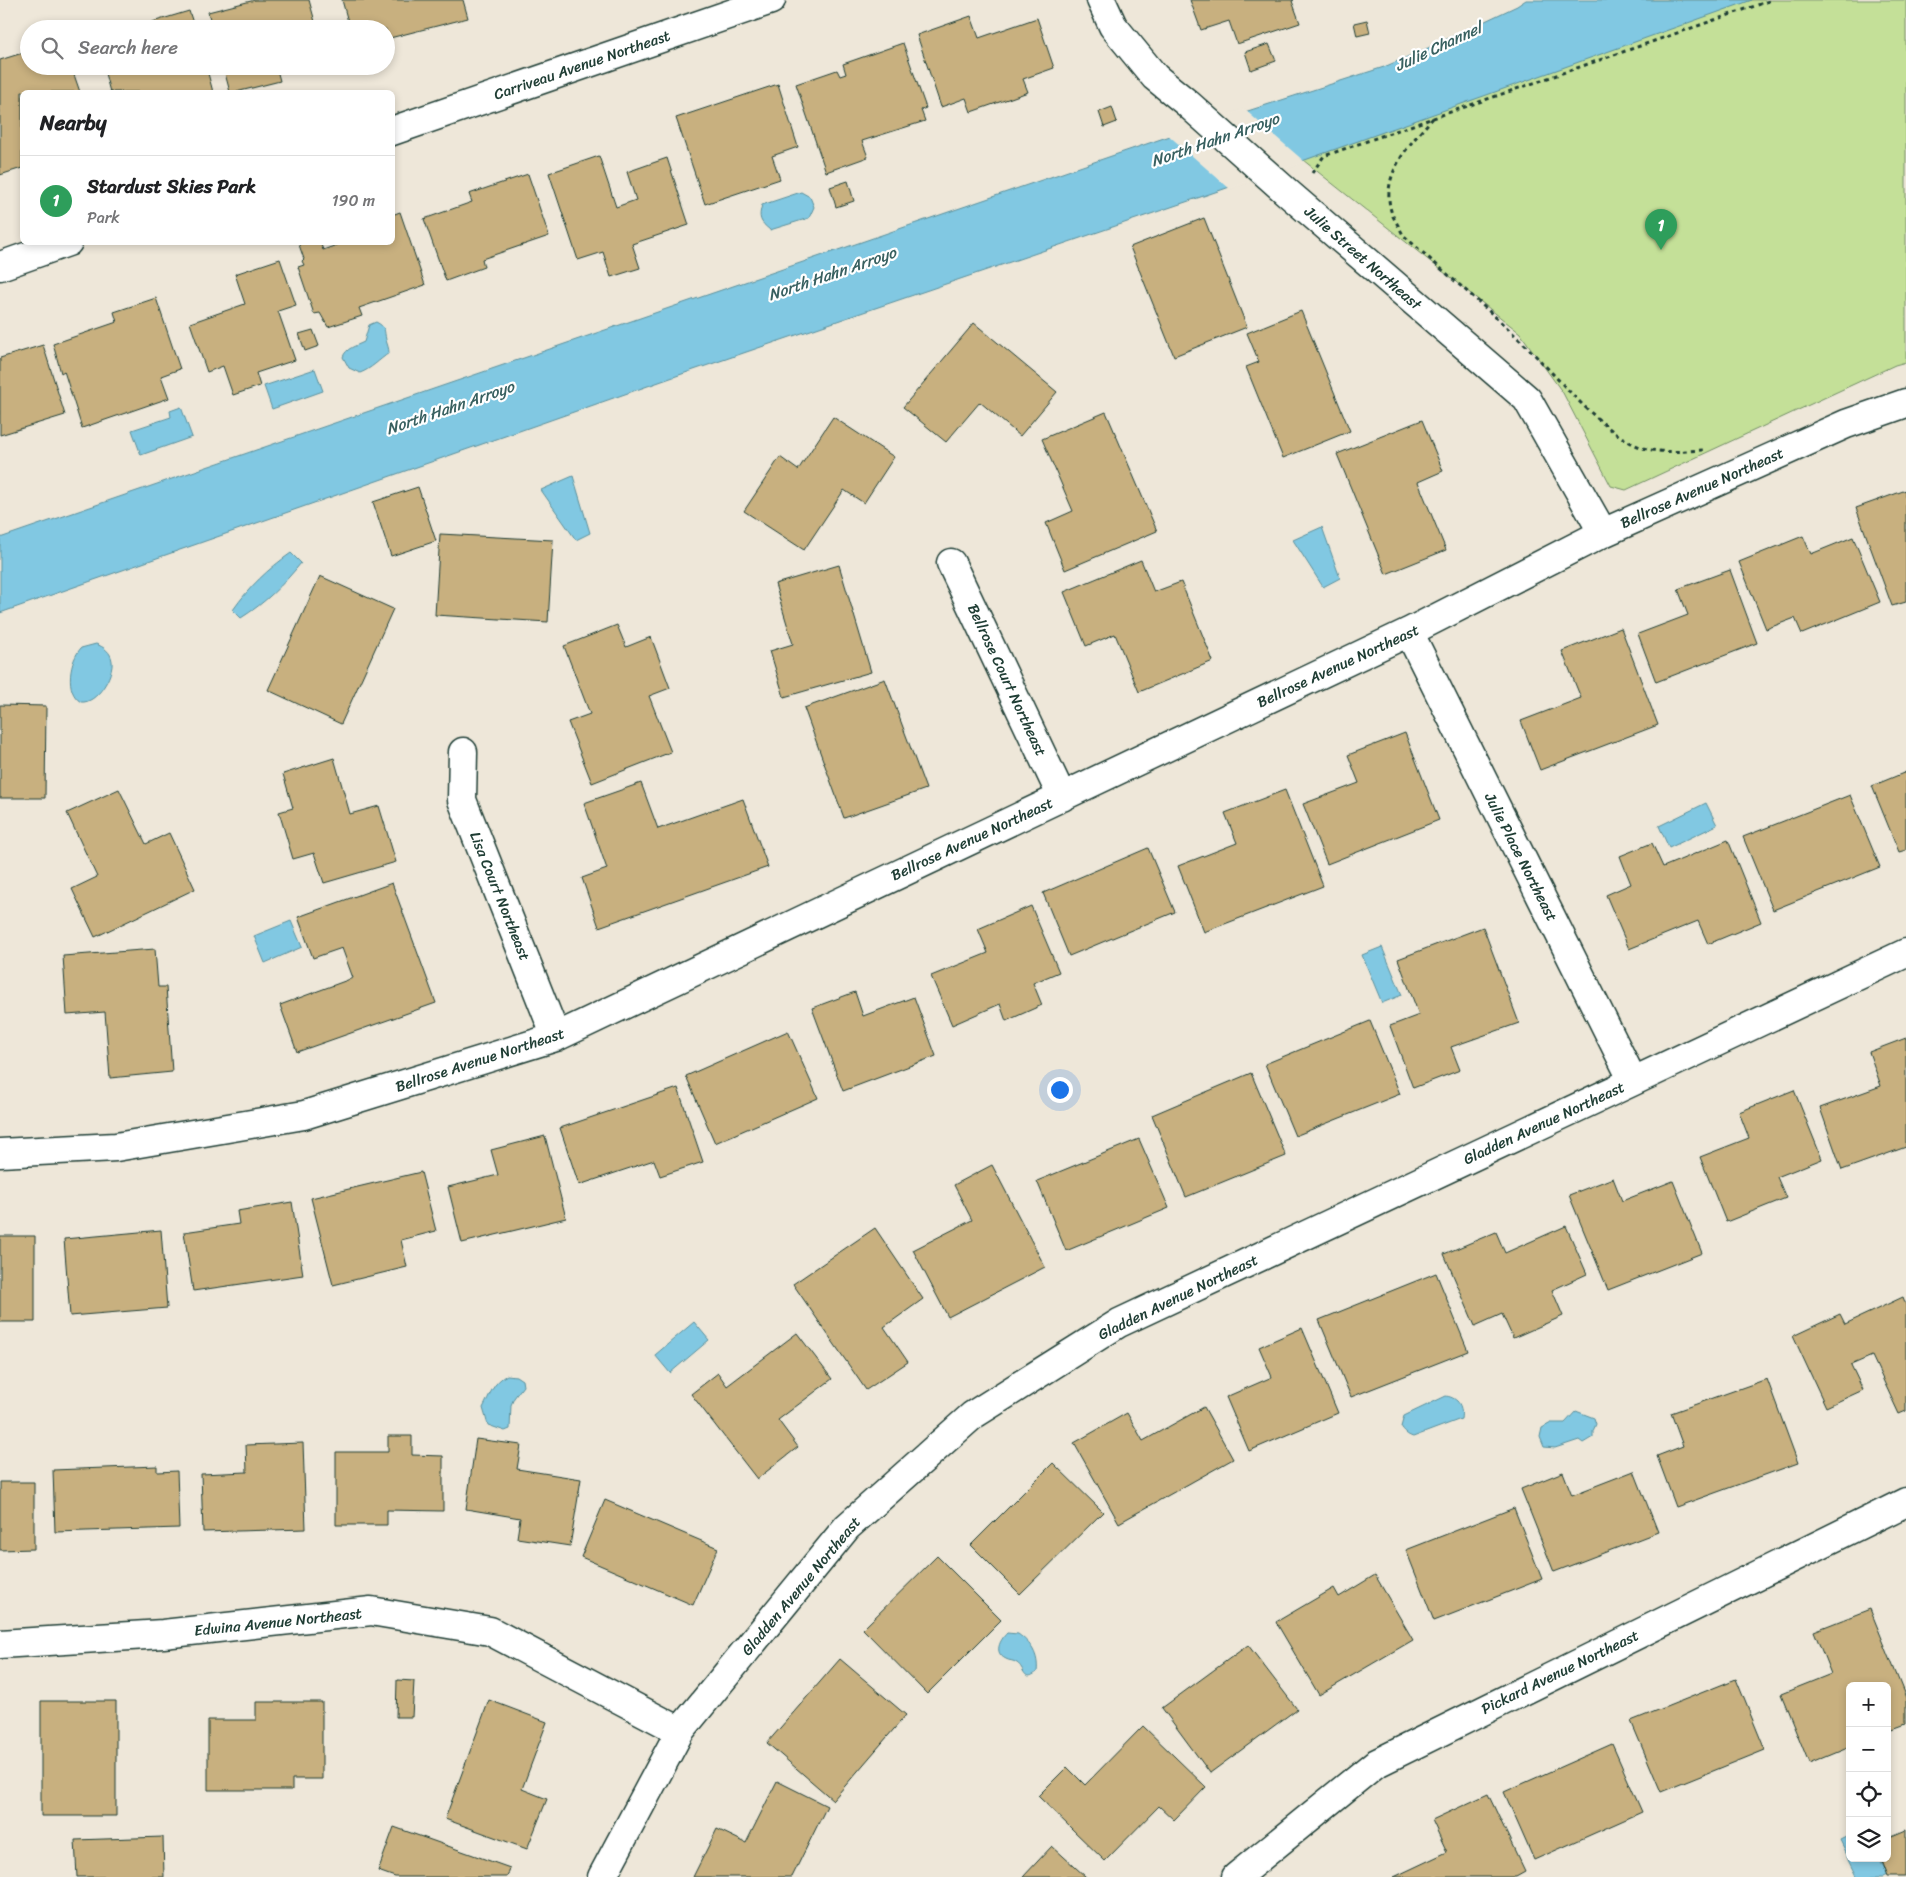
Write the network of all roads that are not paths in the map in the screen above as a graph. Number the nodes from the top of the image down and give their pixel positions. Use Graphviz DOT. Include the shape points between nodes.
graph roads {
  1 [pos="771,0"];
  2 [pos="1101,0"];
  3 [pos="395,130"];
  4 [pos="60,245"];
  5 [pos="0,266"];
  6 [pos="1906,404"];
  7 [pos="1603,533"];
  8 [pos="951,563"];
  9 [pos="1408,632"];
  10 [pos="463,752"];
  11 [pos="1062,797"];
  12 [pos="1906,953"];
  13 [pos="556,1037"];
  14 [pos="1633,1081"];
  15 [pos="0,1153"];
  16 [pos="1906,1502"];
  17 [pos="0,1644"];
  18 [pos="680,1730"];
  19 [pos="602,1877"];
  20 [pos="1236,1877"];
  1 -- 3 [label="street, Carriveau Avenue Northeast"];
  2 -- 7 [label="street, Julie Street Northeast" via="1113,26 1155,77 1527,399"];
  4 -- 5 [label="street"];
  6 -- 7 [label="street, Bellrose Avenue Northeast" via="1846,424"];
  7 -- 9 [label="street, Bellrose Avenue Northeast"];
  8 -- 11 [label="street, Bellrose Court Northeast"];
  9 -- 11 [label="street, Bellrose Avenue Northeast"];
  9 -- 14 [label="street, Julie Place Northeast"];
  10 -- 13 [label="street, Lisa Court Northeast" via="462,800"];
  11 -- 13 [label="street, Bellrose Avenue Northeast"];
  12 -- 14 [label="street, Gladden Avenue Northeast"];
  13 -- 15 [label="street, Bellrose Avenue Northeast" via="304,1115 116,1147"];
  14 -- 18 [label="street, Gladden Avenue Northeast" via="1119,1323 973,1415 847,1527"];
  16 -- 20 [label="street, Pickard Avenue Northeast" via="1375,1764"];
  17 -- 18 [label="street, Edwina Avenue Northeast" via="162,1634 370,1611 490,1631"];
  18 -- 19 [label="street, Gladden Avenue Northeast"];
}
